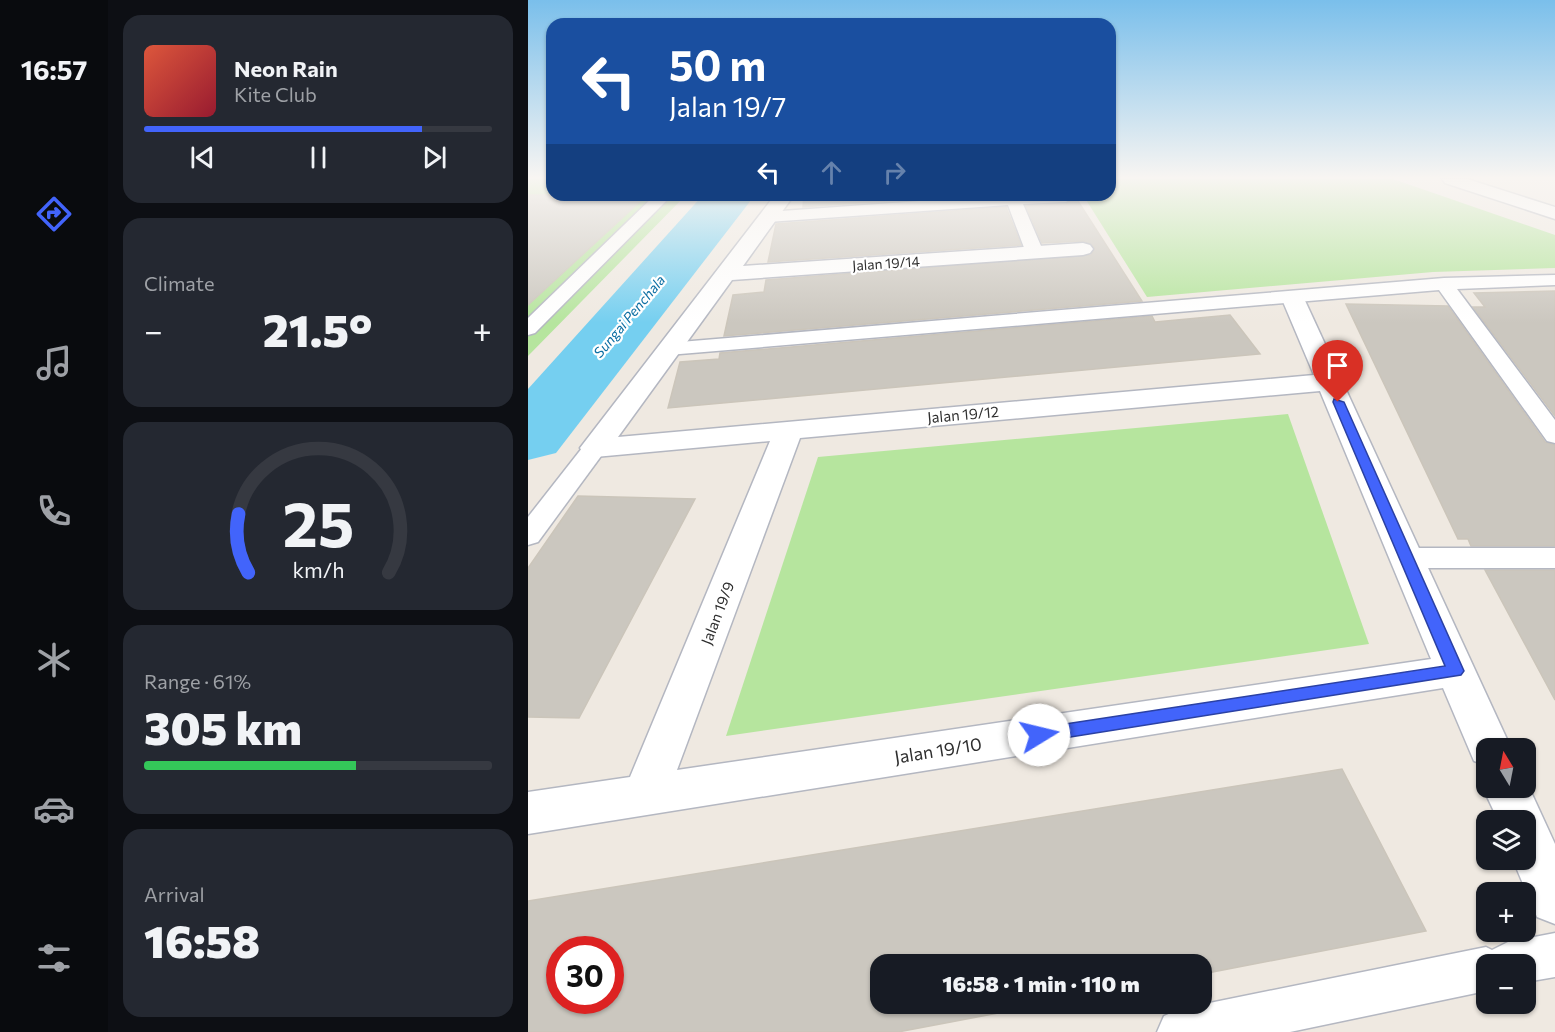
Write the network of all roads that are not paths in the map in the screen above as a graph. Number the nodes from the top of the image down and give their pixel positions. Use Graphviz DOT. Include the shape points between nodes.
graph roads {
  1 [pos="631,227"];
  2 [pos="760,227"];
  3 [pos="1024,227"];
  4 [pos="1083,249"];
  5 [pos="1035,253"];
  6 [pos="724,274"];
  7 [pos="1555,280"];
  8 [pos="1444,285"];
  9 [pos="1293,297"];
  10 [pos="528,329"];
  11 [pos="668,349"];
  12 [pos="1330,382"];
  13 [pos="789,430"];
  14 [pos="1555,436"];
  15 [pos="596,448"];
  16 [pos="528,536"];
  17 [pos="1407,558"];
  18 [pos="1555,558"];
  19 [pos="1456,671"];
  20 [pos="1485,738"];
  21 [pos="645,796"];
  22 [pos="528,813"];
  23 [pos="1536,855"];
  24 [pos="1555,900"];
  25 [pos="1555,955"];
  26 [pos="1536,959"];
  27 [pos="1476,971"];
  28 [pos="1180,1032"];
  1 -- 10 [label="lane"];
  2 -- 6 [label="street"];
  3 -- 5 [label="lane"];
  4 -- 5 [label="street, Jalan 19/14"];
  5 -- 6 [label="street, Jalan 19/14"];
  6 -- 11 [label="street"];
  7 -- 8 [label="lane"];
  8 -- 9 [label="lane"];
  8 -- 14 [label="lane"];
  9 -- 11 [label="lane"];
  9 -- 12 [label="street"];
  11 -- 15 [label="street"];
  12 -- 13 [label="street, Jalan 19/12"];
  12 -- 17 [label="street"];
  13 -- 15 [label="street, Jalan 19/12"];
  13 -- 21 [label="street, Jalan 19/9"];
  15 -- 16 [label="lane"];
  17 -- 18 [label="lane"];
  17 -- 19 [label="street"];
  19 -- 20 [label="street"];
  19 -- 21 [label="street, Jalan 19/10"];
  21 -- 22 [label="street, Jalan 19/10"];
  23 -- 24 [label="street"];
  25 -- 26 [label="lane"];
  27 -- 28 [label="lane"];
}
